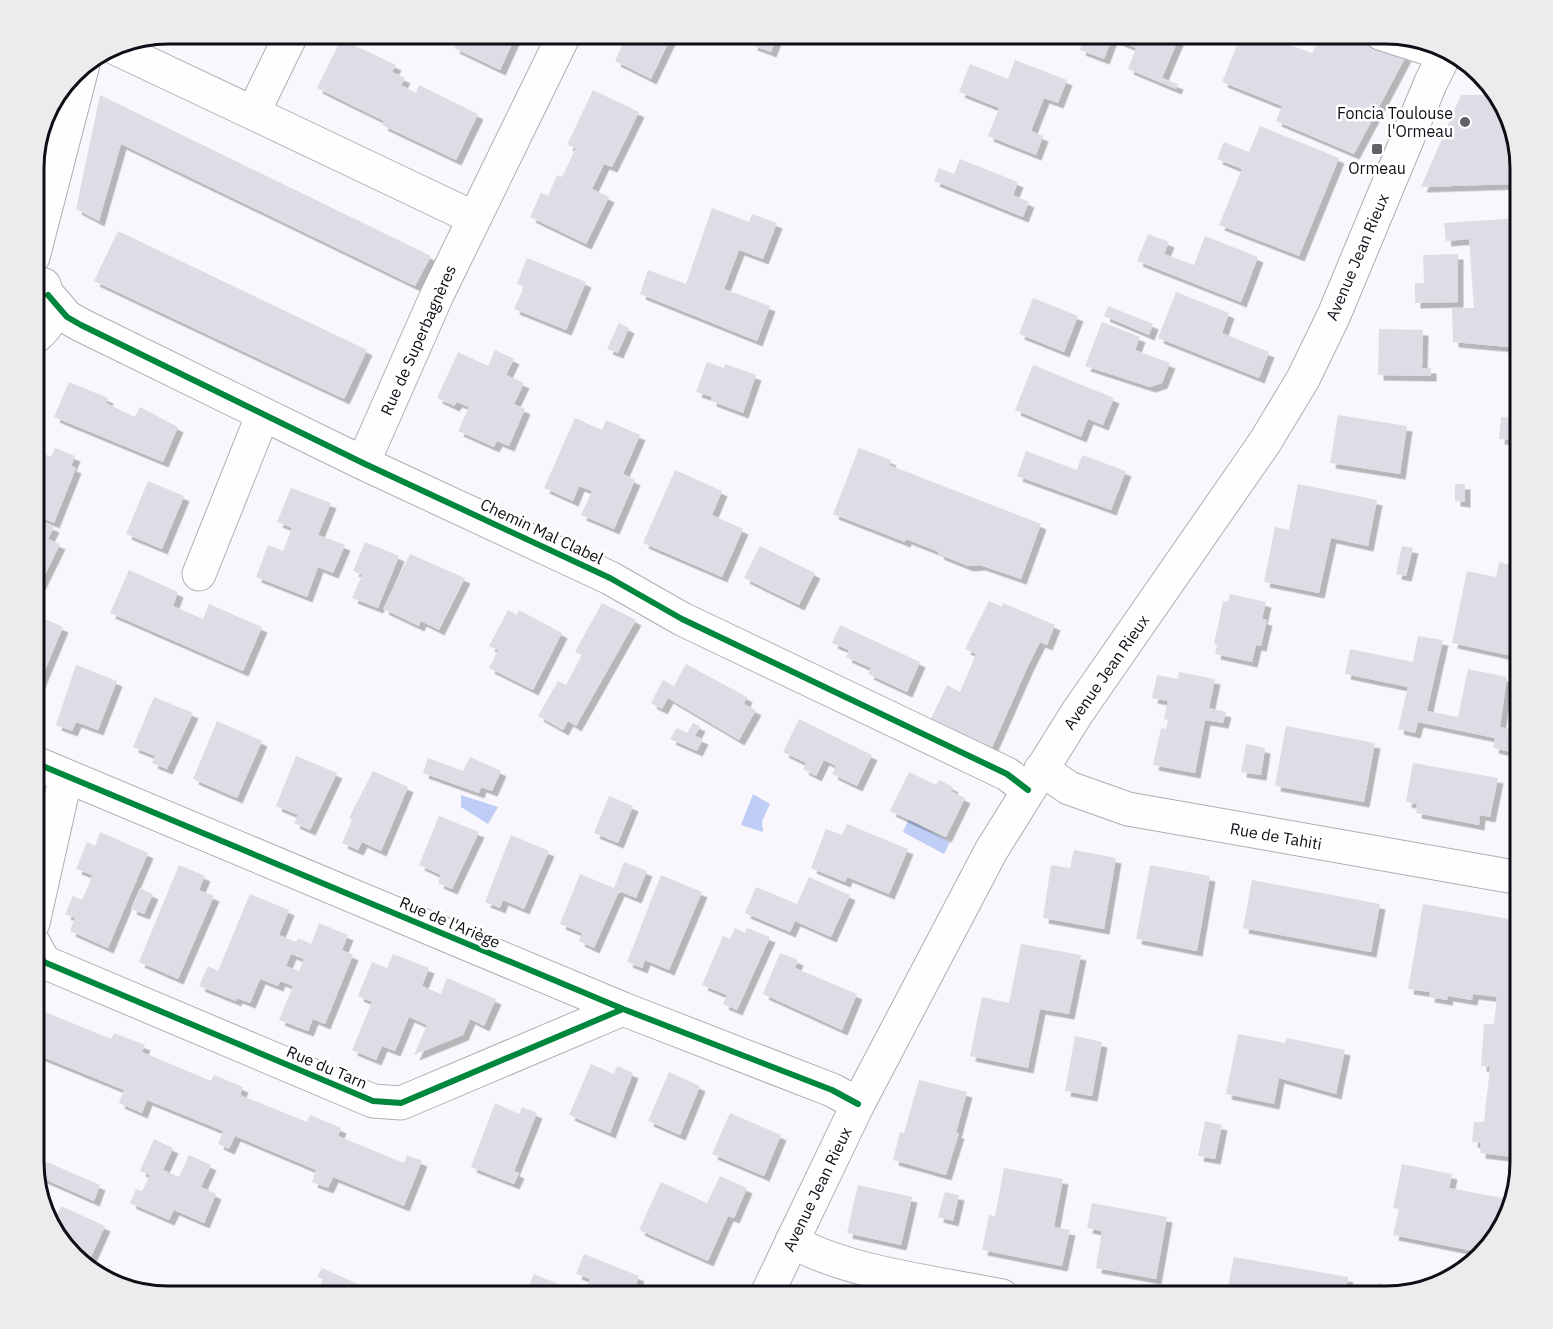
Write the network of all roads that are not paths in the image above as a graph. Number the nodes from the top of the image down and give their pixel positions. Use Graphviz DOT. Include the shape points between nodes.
graph roads {
  1 [pos="287,44"];
  2 [pos="560,44"];
  3 [pos="124,52"];
  4 [pos="1443,58"];
  5 [pos="60,106"];
  6 [pos="253,113"];
  7 [pos="44,201"];
  8 [pos="474,218"];
  9 [pos="44,292"];
  10 [pos="44,293"];
  11 [pos="44,324"];
  12 [pos="81,325"];
  13 [pos="44,334"];
  14 [pos="262,414"];
  15 [pos="363,463"];
  16 [pos="199,574"];
  17 [pos="44,767"];
  18 [pos="66,776"];
  19 [pos="1035,779"];
  20 [pos="44,874"];
  21 [pos="1510,876"];
  22 [pos="44,963"];
  23 [pos="623,1009"];
  24 [pos="858,1104"];
  25 [pos="792,1241"];
  26 [pos="771,1286"];
  27 [pos="956,1286"];
  1 -- 6 [label="street"];
  2 -- 8 [label="street, Rue de Superbagnères"];
  3 -- 6 [label="street"];
  4 -- 19 [label="street, Avenue Jean Rieux" via="1303,379"];
  5 -- 7 [label="street"];
  6 -- 8 [label="street"];
  8 -- 15 [label="street, Rue de Superbagnères"];
  9 -- 12 [label="street, Chemin Mal Clabel" via="67,317"];
  10 -- 11 [label="street" via="52,310"];
  12 -- 13 [label="street"];
  12 -- 14 [label="street, Chemin Mal Clabel"];
  14 -- 15 [label="street, Chemin Mal Clabel"];
  14 -- 16 [label="street"];
  15 -- 19 [label="street, Chemin Mal Clabel" via="610,578 682,619 1007,774"];
  17 -- 18 [label="street, Rue de l'Ariège"];
  18 -- 20 [label="street"];
  18 -- 23 [label="street, Rue de l'Ariège"];
  19 -- 21 [label="street, Rue de Tahiti" via="1128,809"];
  19 -- 24 [label="street, Avenue Jean Rieux" via="991,851"];
  22 -- 23 [label="street, Rue du Tarn" via="373,1101 401,1103"];
  23 -- 24 [label="street, Rue de l'Ariège" via="832,1090"];
  24 -- 25 [label="street, Avenue Jean Rieux"];
  25 -- 26 [label="street, Avenue Jean Rieux"];
  25 -- 27 [label="street" via="832,1259"];
}
